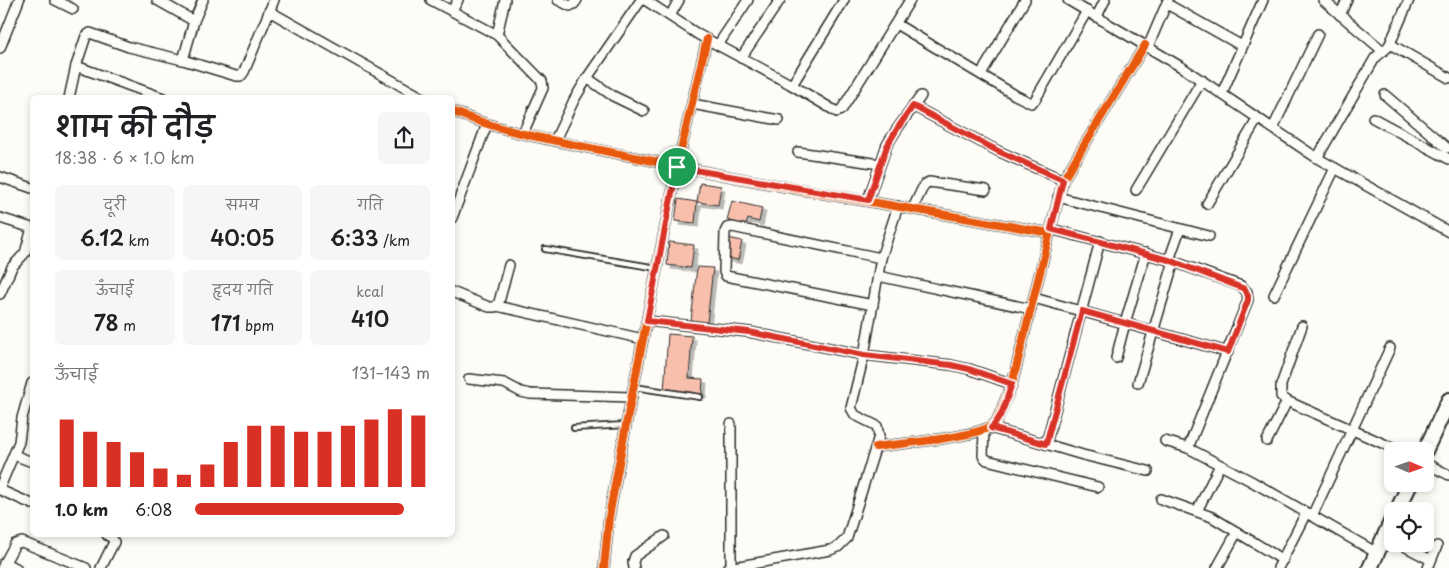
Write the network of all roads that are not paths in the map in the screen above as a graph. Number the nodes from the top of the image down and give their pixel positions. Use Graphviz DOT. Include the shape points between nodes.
graph roads {
  1 [pos="19,0"];
  2 [pos="55,0"];
  3 [pos="157,0"];
  4 [pos="203,0"];
  5 [pos="274,0"];
  6 [pos="430,0"];
  7 [pos="458,0"];
  8 [pos="505,0"];
  9 [pos="558,0"];
  10 [pos="577,0"];
  11 [pos="643,0"];
  12 [pos="679,0"];
  13 [pos="748,0"];
  14 [pos="780,0"];
  15 [pos="844,0"];
  16 [pos="910,0"];
  17 [pos="1026,0"];
  18 [pos="1068,0"];
  19 [pos="1105,0"];
  20 [pos="1263,0"];
  21 [pos="1323,0"];
  22 [pos="1347,0"];
  23 [pos="1409,0"];
  24 [pos="1167,2"];
  25 [pos="73,9"];
  26 [pos="269,11"];
  27 [pos="452,11"];
  28 [pos="1087,11"];
  29 [pos="1340,15"];
  30 [pos="670,16"];
  31 [pos="1096,16"];
  32 [pos="194,21"];
  33 [pos="896,24"];
  34 [pos="1318,34"];
  35 [pos="496,35"];
  36 [pos="708,39"];
  37 [pos="1390,44"];
  38 [pos="718,45"];
  39 [pos="1146,46"];
  40 [pos="1242,46"];
  41 [pos="0,48"];
  42 [pos="1383,52"];
  43 [pos="741,58"];
  44 [pos="183,60"];
  45 [pos="76,66"];
  46 [pos="981,74"];
  47 [pos="588,78"];
  48 [pos="1449,78"];
  49 [pos="1202,80"];
  50 [pos="792,85"];
  51 [pos="1222,93"];
  52 [pos="70,95"];
  53 [pos="155,95"];
  54 [pos="418,95"];
  55 [pos="1385,95"];
  56 [pos="921,96"];
  57 [pos="692,104"];
  58 [pos="913,106"];
  59 [pos="644,111"];
  60 [pos="455,112"];
  61 [pos="1258,118"];
  62 [pos="1373,118"];
  63 [pos="779,120"];
  64 [pos="487,124"];
  65 [pos="1273,128"];
  66 [pos="523,133"];
  67 [pos="555,140"];
  68 [pos="798,152"];
  69 [pos="1447,152"];
  70 [pos="1318,158"];
  71 [pos="880,164"];
  72 [pos="677,167"];
  73 [pos="1335,168"];
  74 [pos="0,177"];
  75 [pos="1063,180"];
  76 [pos="30,187"];
  77 [pos="986,190"];
  78 [pos="1136,190"];
  79 [pos="1058,197"];
  80 [pos="868,200"];
  81 [pos="455,202"];
  82 [pos="1207,204"];
  83 [pos="898,206"];
  84 [pos="913,208"];
  85 [pos="0,218"];
  86 [pos="30,227"];
  87 [pos="1180,229"];
  88 [pos="1051,231"];
  89 [pos="1449,232"];
  90 [pos="30,235"];
  91 [pos="1210,236"];
  92 [pos="1100,241"];
  93 [pos="545,249"];
  94 [pos="1146,253"];
  95 [pos="881,258"];
  96 [pos="1171,261"];
  97 [pos="509,265"];
  98 [pos="657,268"];
  99 [pos="878,276"];
  100 [pos="455,293"];
  101 [pos="0,294"];
  102 [pos="1274,295"];
  103 [pos="1034,298"];
  104 [pos="873,305"];
  105 [pos="497,306"];
  106 [pos="1031,309"];
  107 [pos="1082,311"];
  108 [pos="647,321"];
  109 [pos="1125,323"];
  110 [pos="1302,326"];
  111 [pos="1154,331"];
  112 [pos="643,339"];
  113 [pos="1390,348"];
  114 [pos="1228,352"];
  115 [pos="864,355"];
  116 [pos="1116,358"];
  117 [pos="469,379"];
  118 [pos="1138,382"];
  119 [pos="1012,384"];
  120 [pos="634,387"];
  121 [pos="700,396"];
  122 [pos="632,397"];
  123 [pos="1287,401"];
  124 [pos="1448,403"];
  125 [pos="29,408"];
  126 [pos="731,424"];
  127 [pos="626,425"];
  128 [pos="574,428"];
  129 [pos="987,429"];
  130 [pos="1352,430"];
  131 [pos="1165,441"];
  132 [pos="1267,441"];
  133 [pos="1429,442"];
  134 [pos="1046,444"];
  135 [pos="1384,444"];
  136 [pos="876,447"];
  137 [pos="1188,448"];
  138 [pos="14,455"];
  139 [pos="30,461"];
  140 [pos="1220,465"];
  141 [pos="1434,468"];
  142 [pos="1148,471"];
  143 [pos="1449,475"];
  144 [pos="1098,488"];
  145 [pos="0,489"];
  146 [pos="1161,499"];
  147 [pos="30,503"];
  148 [pos="1197,511"];
  149 [pos="1309,514"];
  150 [pos="1237,532"];
  151 [pos="664,536"];
  152 [pos="110,537"];
  153 [pos="1384,544"];
  154 [pos="1437,546"];
  155 [pos="1412,552"];
  156 [pos="1377,553"];
  157 [pos="1280,564"];
  158 [pos="1429,564"];
  159 [pos="765,565"];
  160 [pos="3,566"];
  161 [pos="16,568"];
  162 [pos="86,568"];
  163 [pos="101,568"];
  164 [pos="604,568"];
  165 [pos="634,568"];
  166 [pos="730,568"];
  167 [pos="1217,568"];
  168 [pos="1370,568"];
  1 -- 41 [label="street"];
  2 -- 25 [label="street"];
  3 -- 32 [label="street"];
  4 -- 32 [label="street"];
  5 -- 26 [label="street"];
  6 -- 27 [label="street"];
  7 -- 27 [label="street"];
  8 -- 35 [label="street"];
  9 -- 10 [label="street" via="570,6"];
  11 -- 30 [label="street"];
  11 -- 47 [label="street"];
  12 -- 30 [label="street"];
  13 -- 38 [label="street"];
  14 -- 43 [label="street"];
  15 -- 50 [label="street"];
  16 -- 33 [label="street"];
  17 -- 46 [label="street"];
  18 -- 28 [label="street"];
  19 -- 31 [label="street"];
  20 -- 40 [label="street"];
  21 -- 29 [label="street"];
  22 -- 29 [label="street"];
  23 -- 37 [label="street"];
  24 -- 39 [label="street"];
  24 -- 40 [label="street"];
  26 -- 44 [label="street" via="241,76"];
  26 -- 54 [label="street"];
  27 -- 35 [label="street"];
  28 -- 31 [label="street"];
  28 -- 46 [label="street" via="1033,102 1026,102"];
  29 -- 42 [label="street"];
  30 -- 36 [label="street"];
  31 -- 39 [label="street"];
  32 -- 44 [label="street"];
  33 -- 46 [label="street"];
  33 -- 50 [label="street" via="840,111 833,111"];
  34 -- 65 [label="street"];
  35 -- 66 [label="street" via="544,83"];
  36 -- 38 [label="street"];
  36 -- 57 [label="street"];
  37 -- 42 [label="street"];
  37 -- 48 [label="street"];
  38 -- 43 [label="street"];
  39 -- 49 [label="street"];
  39 -- 75 [label="street"];
  40 -- 51 [label="street"];
  42 -- 70 [label="street" via="1375,58"];
  43 -- 50 [label="street"];
  44 -- 45 [label="street" via="88,33"];
  45 -- 52 [label="street"];
  45 -- 53 [label="street"];
  47 -- 59 [label="street" via="613,96"];
  47 -- 67 [label="street"];
  49 -- 51 [label="street"];
  49 -- 78 [label="street"];
  51 -- 61 [label="street"];
  55 -- 69 [label="street"];
  56 -- 58 [label="street"];
  57 -- 63 [label="street"];
  57 -- 72 [label="street"];
  58 -- 71 [label="street" via="887,146"];
  58 -- 75 [label="street" via="998,151"];
  60 -- 64 [label="street"];
  61 -- 65 [label="street"];
  61 -- 82 [label="street"];
  62 -- 69 [label="street"];
  64 -- 66 [label="street"];
  64 -- 81 [label="street"];
  65 -- 70 [label="street"];
  66 -- 67 [label="street"];
  67 -- 72 [label="street"];
  68 -- 71 [label="street"];
  70 -- 73 [label="street"];
  71 -- 80 [label="street"];
  72 -- 80 [label="street"];
  72 -- 98 [label="street"];
  73 -- 89 [label="street"];
  73 -- 102 [label="street"];
  74 -- 76 [label="street"];
  75 -- 79 [label="street"];
  77 -- 84 [label="street" via="928,182"];
  79 -- 87 [label="street"];
  79 -- 88 [label="street"];
  80 -- 83 [label="street"];
  83 -- 84 [label="street"];
  83 -- 95 [label="street"];
  84 -- 88 [label="street"];
  85 -- 86 [label="street"];
  87 -- 91 [label="street"];
  87 -- 96 [label="street"];
  88 -- 92 [label="street"];
  88 -- 103 [label="street"];
  90 -- 101 [label="street" via="25,253 12,267"];
  92 -- 94 [label="street"];
  92 -- 107 [label="street"];
  93 -- 98 [label="lane"];
  94 -- 96 [label="street"];
  94 -- 109 [label="street"];
  95 -- 99 [label="street"];
  95 -- 104 [label="street" via="732,227 725,232 726,276"];
  96 -- 111 [label="street"];
  96 -- 114 [label="street" via="1241,286 1247,292 1248,300"];
  97 -- 105 [label="street"];
  98 -- 108 [label="street"];
  99 -- 104 [label="street"];
  99 -- 106 [label="street"];
  100 -- 105 [label="street" via="493,308"];
  103 -- 106 [label="street"];
  103 -- 107 [label="street"];
  104 -- 115 [label="street"];
  105 -- 112 [label="street"];
  106 -- 119 [label="street"];
  107 -- 109 [label="street"];
  107 -- 134 [label="street"];
  108 -- 112 [label="street"];
  108 -- 115 [label="street" via="749,332"];
  109 -- 111 [label="street"];
  109 -- 116 [label="street"];
  110 -- 123 [label="street" via="1280,390"];
  111 -- 114 [label="street"];
  111 -- 118 [label="street"];
  112 -- 120 [label="street"];
  113 -- 130 [label="street"];
  114 -- 137 [label="street"];
  115 -- 119 [label="street" via="962,367"];
  115 -- 136 [label="street" via="851,411 877,426"];
  117 -- 122 [label="street" via="504,383 530,394"];
  119 -- 129 [label="street" via="1001,415"];
  120 -- 121 [label="lane"];
  120 -- 122 [label="street"];
  122 -- 127 [label="street"];
  123 -- 130 [label="street"];
  123 -- 132 [label="street"];
  124 -- 133 [label="street"];
  125 -- 138 [label="street" via="21,422 21,438"];
  126 -- 166 [label="street"];
  127 -- 128 [label="lane"];
  127 -- 164 [label="street"];
  129 -- 134 [label="street"];
  129 -- 136 [label="street"];
  129 -- 144 [label="street" via="983,452 987,460"];
  130 -- 135 [label="street"];
  130 -- 149 [label="street"];
  131 -- 137 [label="street"];
  134 -- 142 [label="street"];
  136 -- 159 [label="street" via="850,531 843,543 830,550"];
  137 -- 140 [label="street"];
  138 -- 139 [label="street"];
  138 -- 145 [label="street"];
  140 -- 148 [label="street"];
  140 -- 149 [label="street"];
  141 -- 143 [label="street"];
  145 -- 147 [label="street"];
  146 -- 148 [label="street"];
  148 -- 150 [label="street"];
  149 -- 156 [label="street"];
  149 -- 157 [label="street"];
  150 -- 157 [label="street"];
  150 -- 167 [label="street"];
  151 -- 165 [label="street" via="635,556"];
  152 -- 163 [label="street" via="114,542"];
  153 -- 156 [label="street"];
  154 -- 158 [label="street"];
  155 -- 158 [label="street"];
  156 -- 168 [label="street"];
  159 -- 166 [label="street"];
  160 -- 161 [label="street"];
  160 -- 162 [label="street" via="15,544 22,542"];
}
